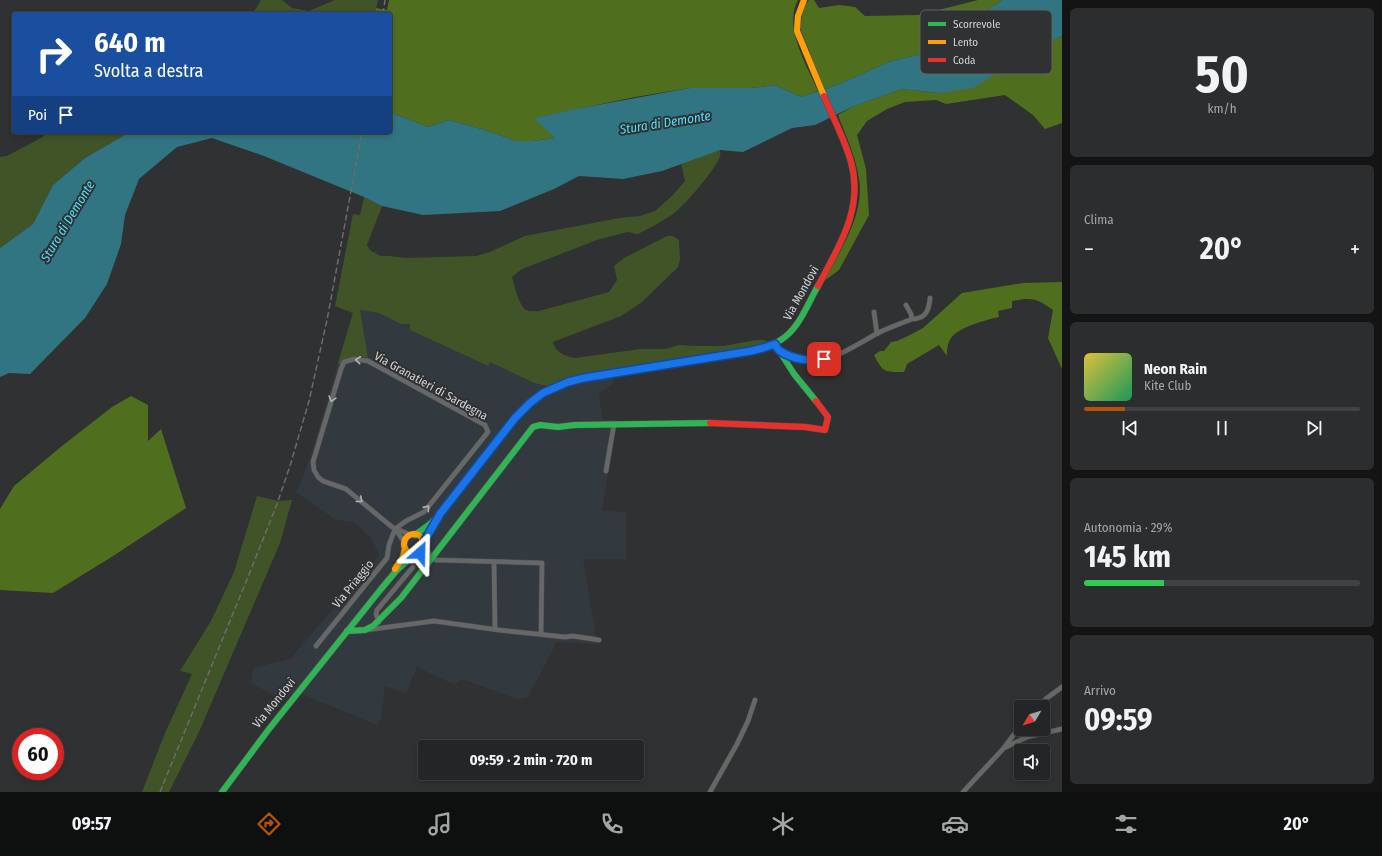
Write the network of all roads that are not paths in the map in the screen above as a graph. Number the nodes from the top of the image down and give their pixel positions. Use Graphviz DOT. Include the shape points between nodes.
graph roads {
  1 [pos="804,0"];
  2 [pos="930,298"];
  3 [pos="906,305"];
  4 [pos="874,312"];
  5 [pos="912,318"];
  6 [pos="877,334"];
  7 [pos="775,344"];
  8 [pos="779,351"];
  9 [pos="614,424"];
  10 [pos="606,471"];
  11 [pos="440,514"];
  12 [pos="395,529"];
  13 [pos="413,535"];
  14 [pos="424,544"];
  15 [pos="405,546"];
  16 [pos="416,554"];
  17 [pos="432,558"];
  18 [pos="494,562"];
  19 [pos="414,567"];
  20 [pos="388,580"];
  21 [pos="378,622"];
  22 [pos="495,629"];
  23 [pos="365,630"];
  24 [pos="347,631"];
  25 [pos="541,634"];
  26 [pos="599,640"];
  27 [pos="316,646"];
  28 [pos="1062,687"];
  29 [pos="755,700"];
  30 [pos="1045,700"];
  31 [pos="1062,729"];
  32 [pos="1014,734"];
  33 [pos="1002,749"];
  34 [pos="222,792"];
  35 [pos="710,792"];
  36 [pos="963,792"];
  1 -- 7 [label="main road, Via Mondovì" via="798,16 797,31 851,161 855,197 848,225 802,316 790,333"];
  2 -- 5 [label="street" via="929,309 923,316 918,319"];
  3 -- 5 [label="street"];
  4 -- 6 [label="street"];
  5 -- 6 [label="street"];
  6 -- 8 [label="street" via="848,350 815,361"];
  7 -- 8 [label="main road"];
  7 -- 11 [label="main road, Via Mondovì" via="751,351 584,378 543,393 518,415"];
  8 -- 9 [label="main road" via="828,417 824,430 755,425"];
  9 -- 10 [label="street"];
  9 -- 17 [label="main road" via="533,427"];
  11 -- 13 [label="main road, Via Mondovì"];
  11 -- 14 [label="main road, Via Mondovì"];
  12 -- 12 [label="street, Via Granatieri di Sardegna, one-way" via="424,512 488,429 368,361 354,358 344,362 341,369 313,462 314,470 323,481 346,490"];
  12 -- 13 [label="street, Via Granatieri di Sardegna"];
  12 -- 15 [label="street, Via Granatieri di Sardegna"];
  12 -- 27 [label="street, Via Priaggio" via="387,558"];
  13 -- 14 [label="main road" via="421,537"];
  13 -- 15 [label="main road" via="407,538"];
  14 -- 16 [label="main road" via="422,551"];
  14 -- 17 [label="street"];
  15 -- 16 [label="main road" via="409,553"];
  15 -- 20 [label="main road, Via Mondovì" via="403,557"];
  16 -- 17 [label="street"];
  16 -- 20 [label="main road, Via Mondovì"];
  17 -- 18 [label="street"];
  17 -- 21 [label="main road" via="401,598"];
  18 -- 22 [label="street"];
  18 -- 25 [label="street" via="542,563"];
  19 -- 21 [label="street" via="377,610"];
  20 -- 24 [label="main road, Via Mondovì"];
  21 -- 23 [label="main road"];
  22 -- 23 [label="street" via="434,621"];
  22 -- 25 [label="street"];
  23 -- 24 [label="main road"];
  24 -- 34 [label="main road, Via Mondovì" via="269,728"];
  25 -- 26 [label="street"];
  28 -- 30 [label="street"];
  29 -- 35 [label="street" via="748,722"];
  31 -- 33 [label="street" via="1027,737"];
  32 -- 33 [label="street"];
  33 -- 36 [label="street"];
}
